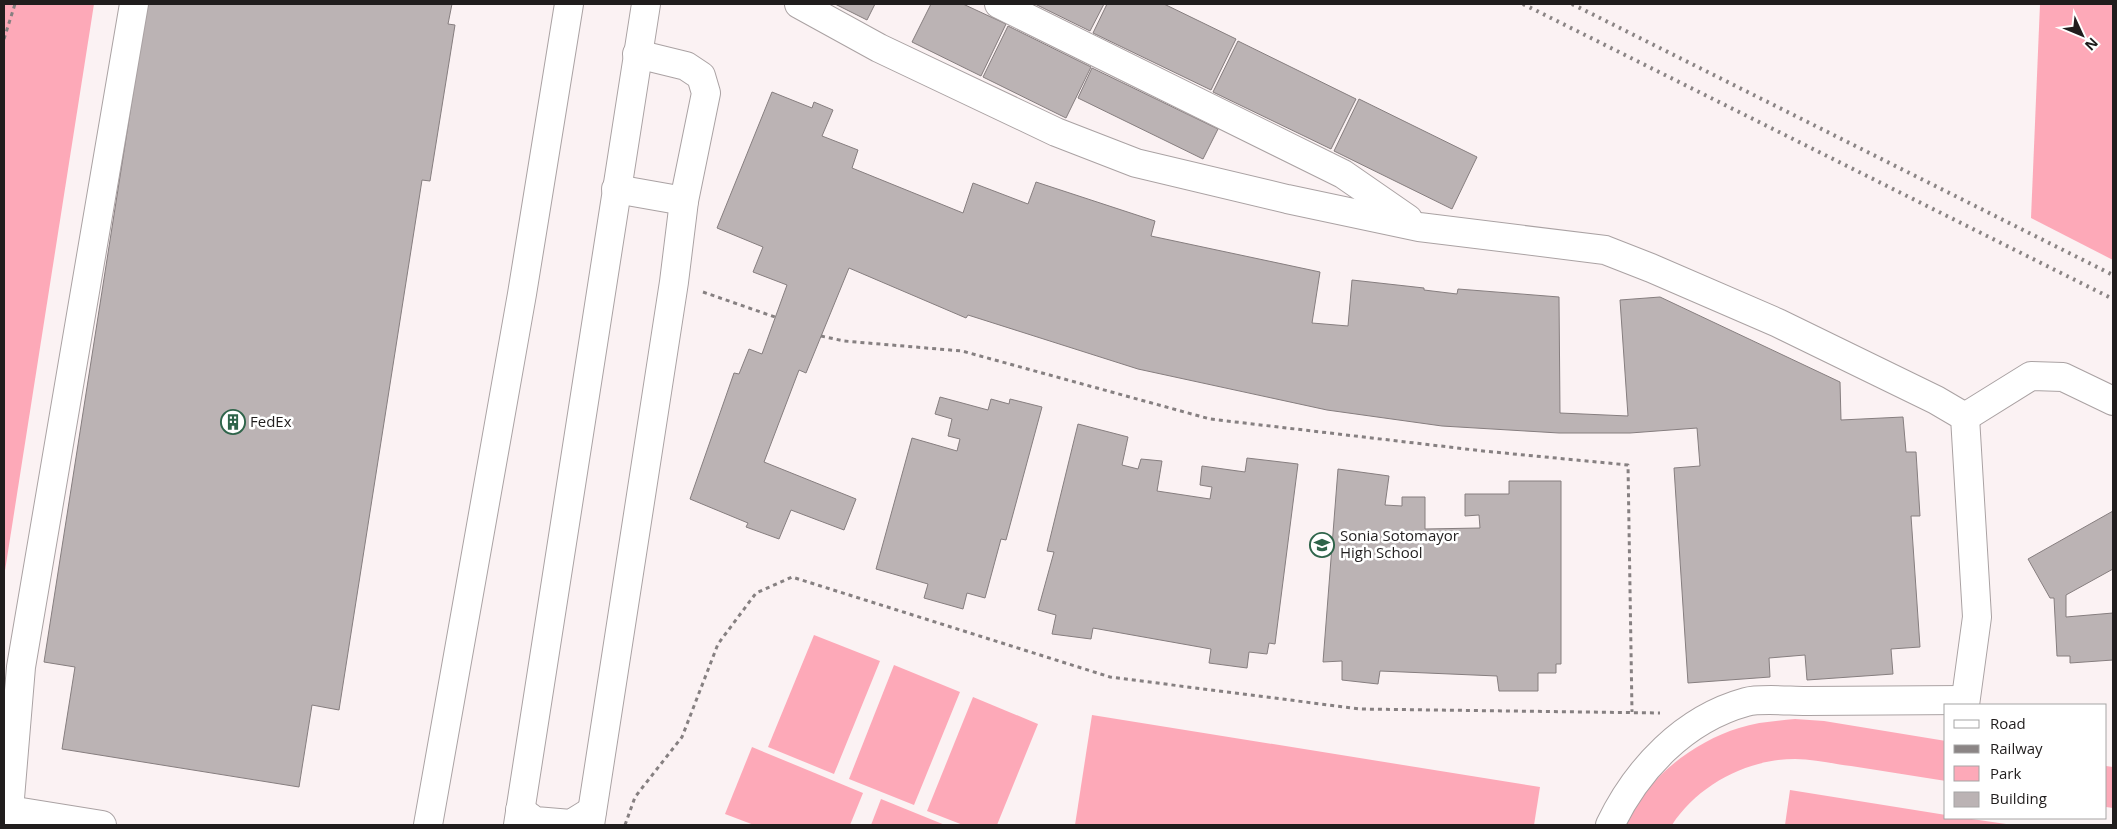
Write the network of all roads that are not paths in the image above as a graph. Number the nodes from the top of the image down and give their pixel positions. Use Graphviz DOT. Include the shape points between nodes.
graph roads {
  1 [pos="134,4"];
  2 [pos="569,4"];
  3 [pos="646,4"];
  4 [pos="799,4"];
  5 [pos="999,4"];
  6 [pos="637,54"];
  7 [pos="616,189"];
  8 [pos="684,201"];
  9 [pos="1419,227"];
  10 [pos="2113,402"];
  11 [pos="1965,417"];
  12 [pos="1965,703"];
  13 [pos="10,818"];
  14 [pos="519,818"];
  15 [pos="591,818"];
  16 [pos="102,825"];
  17 [pos="428,825"];
  18 [pos="1610,825"];
  1 -- 13 [label="lane" via="21,667"];
  2 -- 17 [label="lane" via="522,294"];
  3 -- 6 [label="lane"];
  4 -- 9 [label="lane" via="888,52 1056,132 1136,163"];
  5 -- 9 [label="lane" via="1343,174"];
  6 -- 7 [label="lane"];
  6 -- 8 [label="lane" via="686,66 701,76 706,93"];
  7 -- 8 [label="lane"];
  7 -- 14 [label="lane"];
  8 -- 15 [label="lane"];
  9 -- 11 [label="lane" via="1605,250 1778,323"];
  10 -- 11 [label="lane" via="2063,376 2031,376"];
  11 -- 12 [label="lane" via="1977,616"];
  12 -- 18 [label="lane" via="1747,702 1712,715 1674,739 1632,787"];
  13 -- 16 [label="lane"];
  14 -- 15 [label="lane" via="571,824"];
}
